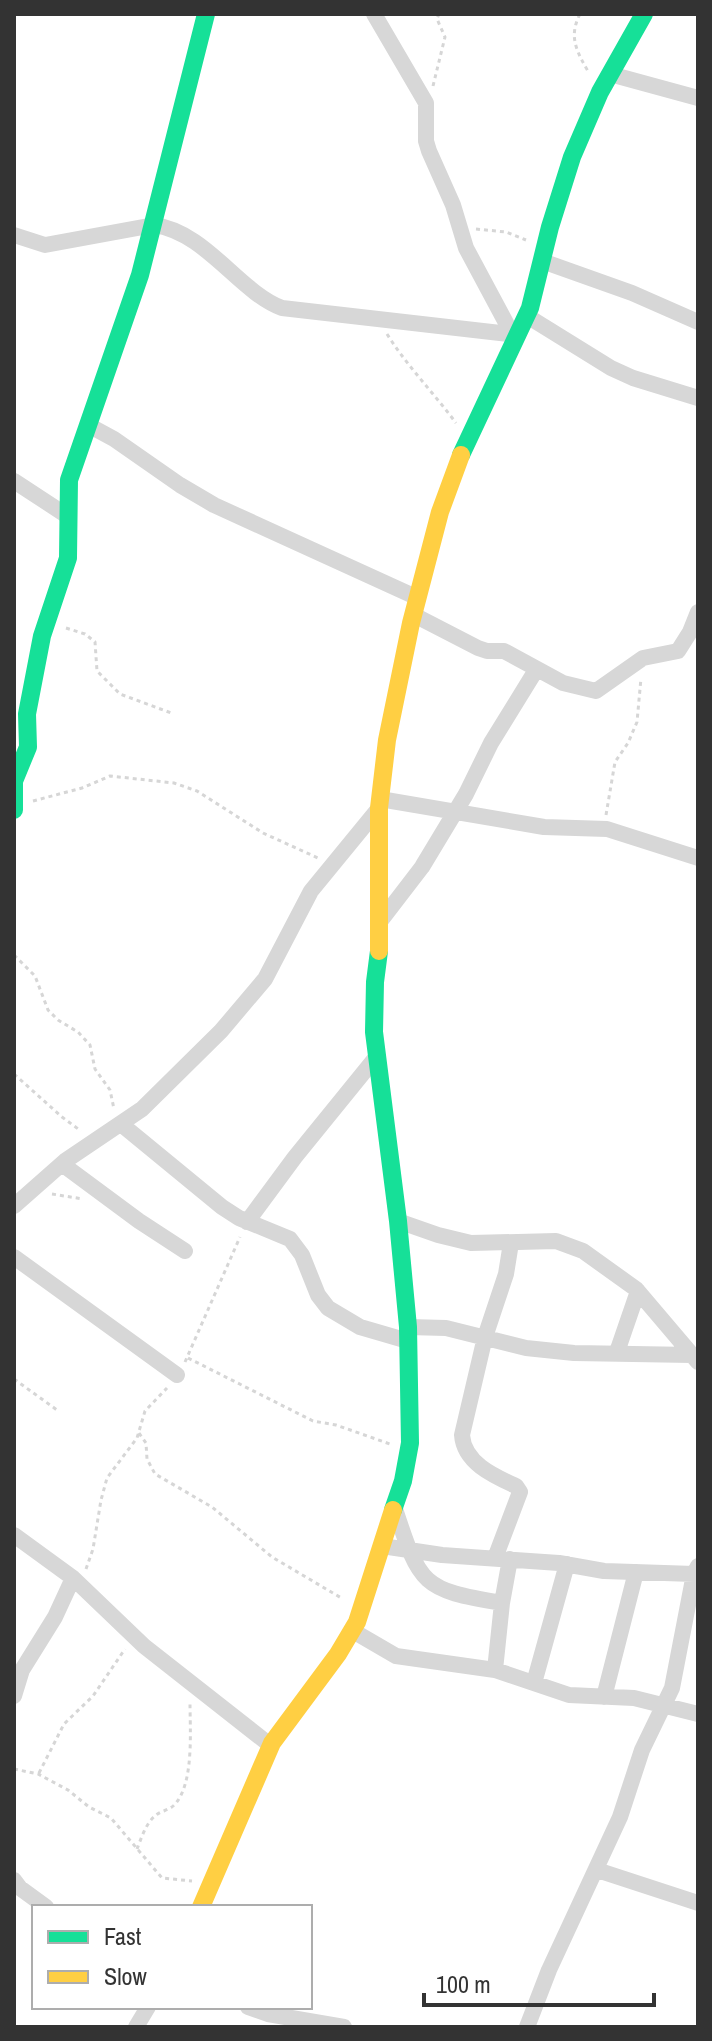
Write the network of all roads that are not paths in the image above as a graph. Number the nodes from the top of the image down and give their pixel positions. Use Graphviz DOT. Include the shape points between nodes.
graph roads {
  1 [pos="206,14"];
  2 [pos="374,14"];
  3 [pos="644,14"];
  4 [pos="610,74"];
  5 [pos="698,98"];
  6 [pos="154,225"];
  7 [pos="14,235"];
  8 [pos="543,257"];
  9 [pos="527,316"];
  10 [pos="698,322"];
  11 [pos="515,334"];
  12 [pos="698,398"];
  13 [pos="90,426"];
  14 [pos="14,481"];
  15 [pos="69,517"];
  16 [pos="416,606"];
  17 [pos="698,612"];
  18 [pos="536,670"];
  19 [pos="21,708"];
  20 [pos="379,804"];
  21 [pos="15,806"];
  22 [pos="456,810"];
  23 [pos="698,858"];
  24 [pos="379,923"];
  25 [pos="377,1056"];
  26 [pos="121,1124"];
  27 [pos="62,1164"];
  28 [pos="14,1206"];
  29 [pos="398,1221"];
  30 [pos="247,1222"];
  31 [pos="433,1234"];
  32 [pos="511,1243"];
  33 [pos="185,1251"];
  34 [pos="401,1253"];
  35 [pos="14,1257"];
  36 [pos="638,1291"];
  37 [pos="408,1334"];
  38 [pos="485,1337"];
  39 [pos="617,1352"];
  40 [pos="695,1358"];
  41 [pos="177,1375"];
  42 [pos="394,1508"];
  43 [pos="14,1535"];
  44 [pos="382,1546"];
  45 [pos="408,1550"];
  46 [pos="502,1559"];
  47 [pos="537,1562"];
  48 [pos="567,1564"];
  49 [pos="696,1570"];
  50 [pos="636,1572"];
  51 [pos="76,1581"];
  52 [pos="561,1587"];
  53 [pos="502,1603"];
  54 [pos="353,1631"];
  55 [pos="495,1670"];
  56 [pos="534,1683"];
  57 [pos="14,1696"];
  58 [pos="604,1697"];
  59 [pos="664,1705"];
  60 [pos="698,1714"];
  61 [pos="270,1745"];
  62 [pos="597,1870"];
  63 [pos="16,1885"];
  64 [pos="698,1903"];
  65 [pos="43,1905"];
  66 [pos="202,1905"];
  67 [pos="147,2009"];
  68 [pos="254,2009"];
  69 [pos="136,2027"];
  70 [pos="344,2027"];
  71 [pos="527,2027"];
  1 -- 6 [label="street"];
  2 -- 11 [label="street" via="428,111 426,141 466,248"];
  3 -- 4 [label="street"];
  4 -- 5 [label="street"];
  4 -- 8 [label="street" via="572,157"];
  6 -- 7 [label="street" via="63,244 45,245"];
  6 -- 11 [label="street" via="172,229 211,253 272,305"];
  6 -- 13 [label="street"];
  8 -- 9 [label="street"];
  8 -- 10 [label="street"];
  9 -- 11 [label="street"];
  9 -- 12 [label="street" via="611,368"];
  11 -- 16 [label="street" via="457,463"];
  13 -- 15 [label="street" via="69,480"];
  13 -- 16 [label="street" via="214,505"];
  14 -- 15 [label="street"];
  15 -- 19 [label="street" via="66,569"];
  16 -- 18 [label="street" via="487,651 504,651"];
  16 -- 20 [label="street"];
  17 -- 18 [label="street" via="678,651 643,658 596,691"];
  18 -- 22 [label="street"];
  19 -- 21 [label="street" via="28,747 14,781"];
  20 -- 22 [label="street"];
  20 -- 24 [label="street"];
  20 -- 26 [label="street" via="311,891 265,979 197,1057"];
  22 -- 23 [label="street" via="544,827 603,829"];
  22 -- 24 [label="street" via="422,867"];
  24 -- 25 [label="street"];
  25 -- 29 [label="street"];
  25 -- 30 [label="street"];
  26 -- 27 [label="street"];
  26 -- 30 [label="street"];
  27 -- 28 [label="street"];
  27 -- 33 [label="street"];
  29 -- 31 [label="street"];
  29 -- 34 [label="street"];
  30 -- 37 [label="street" via="290,1239 328,1308 360,1327"];
  31 -- 32 [label="street" via="471,1243"];
  31 -- 34 [label="street"];
  32 -- 36 [label="street" via="567,1244"];
  32 -- 38 [label="street"];
  34 -- 37 [label="street"];
  35 -- 41 [label="street"];
  36 -- 39 [label="street"];
  36 -- 40 [label="street"];
  37 -- 38 [label="street" via="446,1328"];
  37 -- 42 [label="street" via="409,1450"];
  38 -- 39 [label="street" via="526,1348"];
  38 -- 46 [label="street" via="463,1443 475,1462 516,1486 521,1496 509,1518"];
  39 -- 40 [label="street"];
  42 -- 44 [label="street"];
  42 -- 45 [label="street"];
  43 -- 51 [label="street"];
  44 -- 45 [label="street"];
  44 -- 54 [label="street"];
  45 -- 46 [label="street"];
  45 -- 53 [label="street" via="432,1585 454,1595"];
  46 -- 47 [label="street"];
  46 -- 53 [label="street"];
  47 -- 48 [label="street"];
  47 -- 52 [label="street"];
  48 -- 50 [label="street"];
  48 -- 52 [label="street"];
  49 -- 50 [label="street"];
  49 -- 59 [label="street" via="678,1667"];
  50 -- 58 [label="street"];
  51 -- 57 [label="street" via="22,1670"];
  51 -- 61 [label="street" via="189,1683"];
  52 -- 56 [label="street"];
  53 -- 55 [label="street"];
  54 -- 55 [label="street" via="396,1656"];
  54 -- 61 [label="street"];
  55 -- 56 [label="street"];
  56 -- 58 [label="street" via="569,1695"];
  58 -- 59 [label="street"];
  59 -- 60 [label="street"];
  59 -- 62 [label="street"];
  61 -- 66 [label="street"];
  62 -- 64 [label="street"];
  62 -- 71 [label="street"];
  63 -- 65 [label="street"];
  67 -- 69 [label="street"];
  68 -- 70 [label="street"];
}
